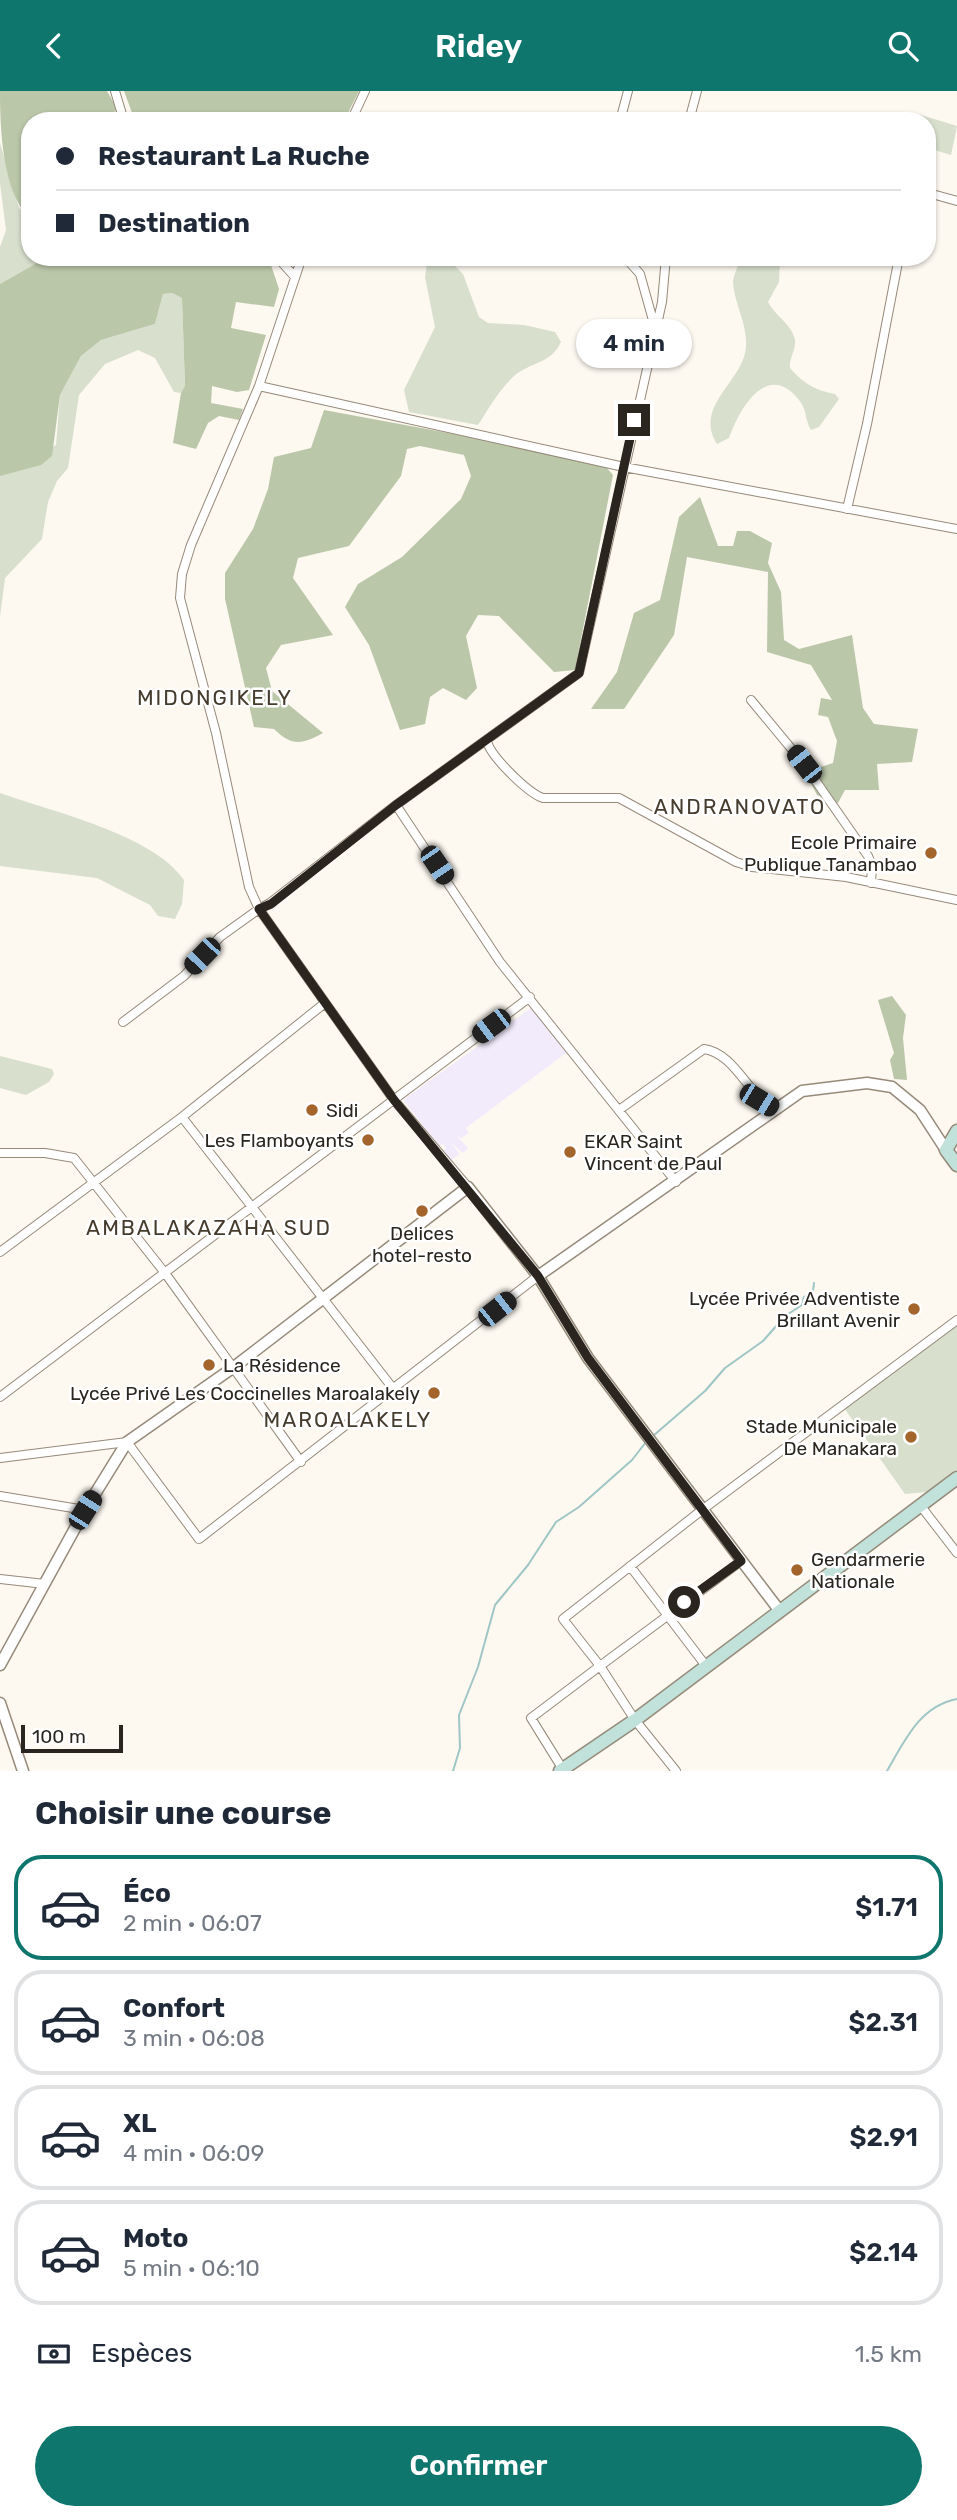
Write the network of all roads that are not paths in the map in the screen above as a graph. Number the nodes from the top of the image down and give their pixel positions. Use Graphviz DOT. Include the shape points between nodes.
graph roads {
  1 [pos="115,91"];
  2 [pos="365,91"];
  3 [pos="628,91"];
  4 [pos="697,91"];
  5 [pos="121,112"];
  6 [pos="355,112"];
  7 [pos="622,112"];
  8 [pos="691,112"];
  9 [pos="936,195"];
  10 [pos="957,201"];
  11 [pos="285,266"];
  12 [pos="299,266"];
  13 [pos="633,266"];
  14 [pos="665,266"];
  15 [pos="898,266"];
  16 [pos="295,277"];
  17 [pos="655,326"];
  18 [pos="259,386"];
  19 [pos="624,467"];
  20 [pos="846,509"];
  21 [pos="957,529"];
  22 [pos="751,700"];
  23 [pos="486,741"];
  24 [pos="396,805"];
  25 [pos="871,883"];
  26 [pos="957,900"];
  27 [pos="259,909"];
  28 [pos="530,997"];
  29 [pos="325,1003"];
  30 [pos="123,1022"];
  31 [pos="394,1100"];
  32 [pos="773,1109"];
  33 [pos="619,1110"];
  34 [pos="182,1117"];
  35 [pos="957,1131"];
  36 [pos="946,1150"];
  37 [pos="0,1153"];
  38 [pos="957,1165"];
  39 [pos="92,1180"];
  40 [pos="676,1182"];
  41 [pos="468,1187"];
  42 [pos="250,1207"];
  43 [pos="0,1252"];
  44 [pos="165,1273"];
  45 [pos="538,1276"];
  46 [pos="324,1300"];
  47 [pos="957,1320"];
  48 [pos="234,1367"];
  49 [pos="395,1391"];
  50 [pos="0,1397"];
  51 [pos="127,1442"];
  52 [pos="0,1458"];
  53 [pos="301,1462"];
  54 [pos="957,1478"];
  55 [pos="0,1496"];
  56 [pos="920,1505"];
  57 [pos="85,1510"];
  58 [pos="702,1510"];
  59 [pos="957,1553"];
  60 [pos="741,1561"];
  61 [pos="630,1566"];
  62 [pos="0,1579"];
  63 [pos="45,1584"];
  64 [pos="779,1610"];
  65 [pos="667,1615"];
  66 [pos="0,1665"];
  67 [pos="706,1665"];
  68 [pos="600,1666"];
  69 [pos="0,1703"];
  70 [pos="635,1720"];
  71 [pos="561,1770"];
  72 [pos="24,1771"];
  73 [pos="676,1771"];
  1 -- 5 [label="street"];
  2 -- 6 [label="street"];
  3 -- 7 [label="street"];
  4 -- 8 [label="street"];
  9 -- 10 [label="street"];
  11 -- 16 [label="street"];
  12 -- 16 [label="street"];
  13 -- 17 [label="street" via="640,274"];
  14 -- 17 [label="street"];
  15 -- 20 [label="street"];
  16 -- 18 [label="street"];
  17 -- 19 [label="street"];
  18 -- 19 [label="street"];
  18 -- 27 [label="street" via="191,545 180,598 216,733 249,887"];
  19 -- 20 [label="street"];
  19 -- 23 [label="street" via="579,673"];
  20 -- 21 [label="street"];
  22 -- 25 [label="street" via="804,764 868,856"];
  23 -- 24 [label="street"];
  23 -- 25 [label="street" via="489,750 535,796 620,798 736,862"];
  24 -- 27 [label="street"];
  24 -- 28 [label="street" via="500,962"];
  25 -- 26 [label="street"];
  27 -- 29 [label="street"];
  27 -- 30 [label="street"];
  28 -- 31 [label="street"];
  28 -- 33 [label="street"];
  29 -- 31 [label="street"];
  29 -- 34 [label="street"];
  31 -- 41 [label="street"];
  31 -- 42 [label="street"];
  32 -- 33 [label="street" via="759,1100 722,1055 704,1049"];
  32 -- 36 [label="street" via="802,1091 867,1083 891,1087 920,1110"];
  32 -- 40 [label="street"];
  33 -- 40 [label="street"];
  34 -- 39 [label="street"];
  34 -- 42 [label="street"];
  35 -- 36 [label="main road"];
  36 -- 38 [label="main road"];
  37 -- 39 [label="street" via="75,1158"];
  39 -- 43 [label="street"];
  39 -- 44 [label="street"];
  40 -- 45 [label="street"];
  41 -- 45 [label="street"];
  41 -- 46 [label="street"];
  42 -- 44 [label="street"];
  42 -- 46 [label="street"];
  44 -- 48 [label="street"];
  44 -- 50 [label="street"];
  45 -- 49 [label="street"];
  45 -- 58 [label="street" via="588,1358"];
  46 -- 48 [label="street"];
  46 -- 49 [label="street"];
  47 -- 58 [label="street"];
  48 -- 51 [label="street"];
  48 -- 53 [label="street"];
  49 -- 53 [label="street"];
  51 -- 52 [label="street"];
  51 -- 53 [label="street" via="199,1539"];
  51 -- 57 [label="street"];
  54 -- 56 [label="main road"];
  55 -- 57 [label="street"];
  56 -- 59 [label="street"];
  56 -- 64 [label="main road"];
  57 -- 63 [label="street"];
  58 -- 60 [label="street"];
  58 -- 61 [label="street"];
  60 -- 64 [label="street"];
  60 -- 65 [label="street"];
  61 -- 65 [label="street"];
  61 -- 68 [label="street" via="563,1619"];
  62 -- 63 [label="street"];
  63 -- 66 [label="street"];
  64 -- 67 [label="main road"];
  65 -- 67 [label="street"];
  65 -- 68 [label="street"];
  67 -- 70 [label="main road"];
  68 -- 70 [label="street"];
  68 -- 71 [label="street" via="531,1718"];
  69 -- 72 [label="street"];
  70 -- 71 [label="main road"];
  70 -- 73 [label="street"];
}
